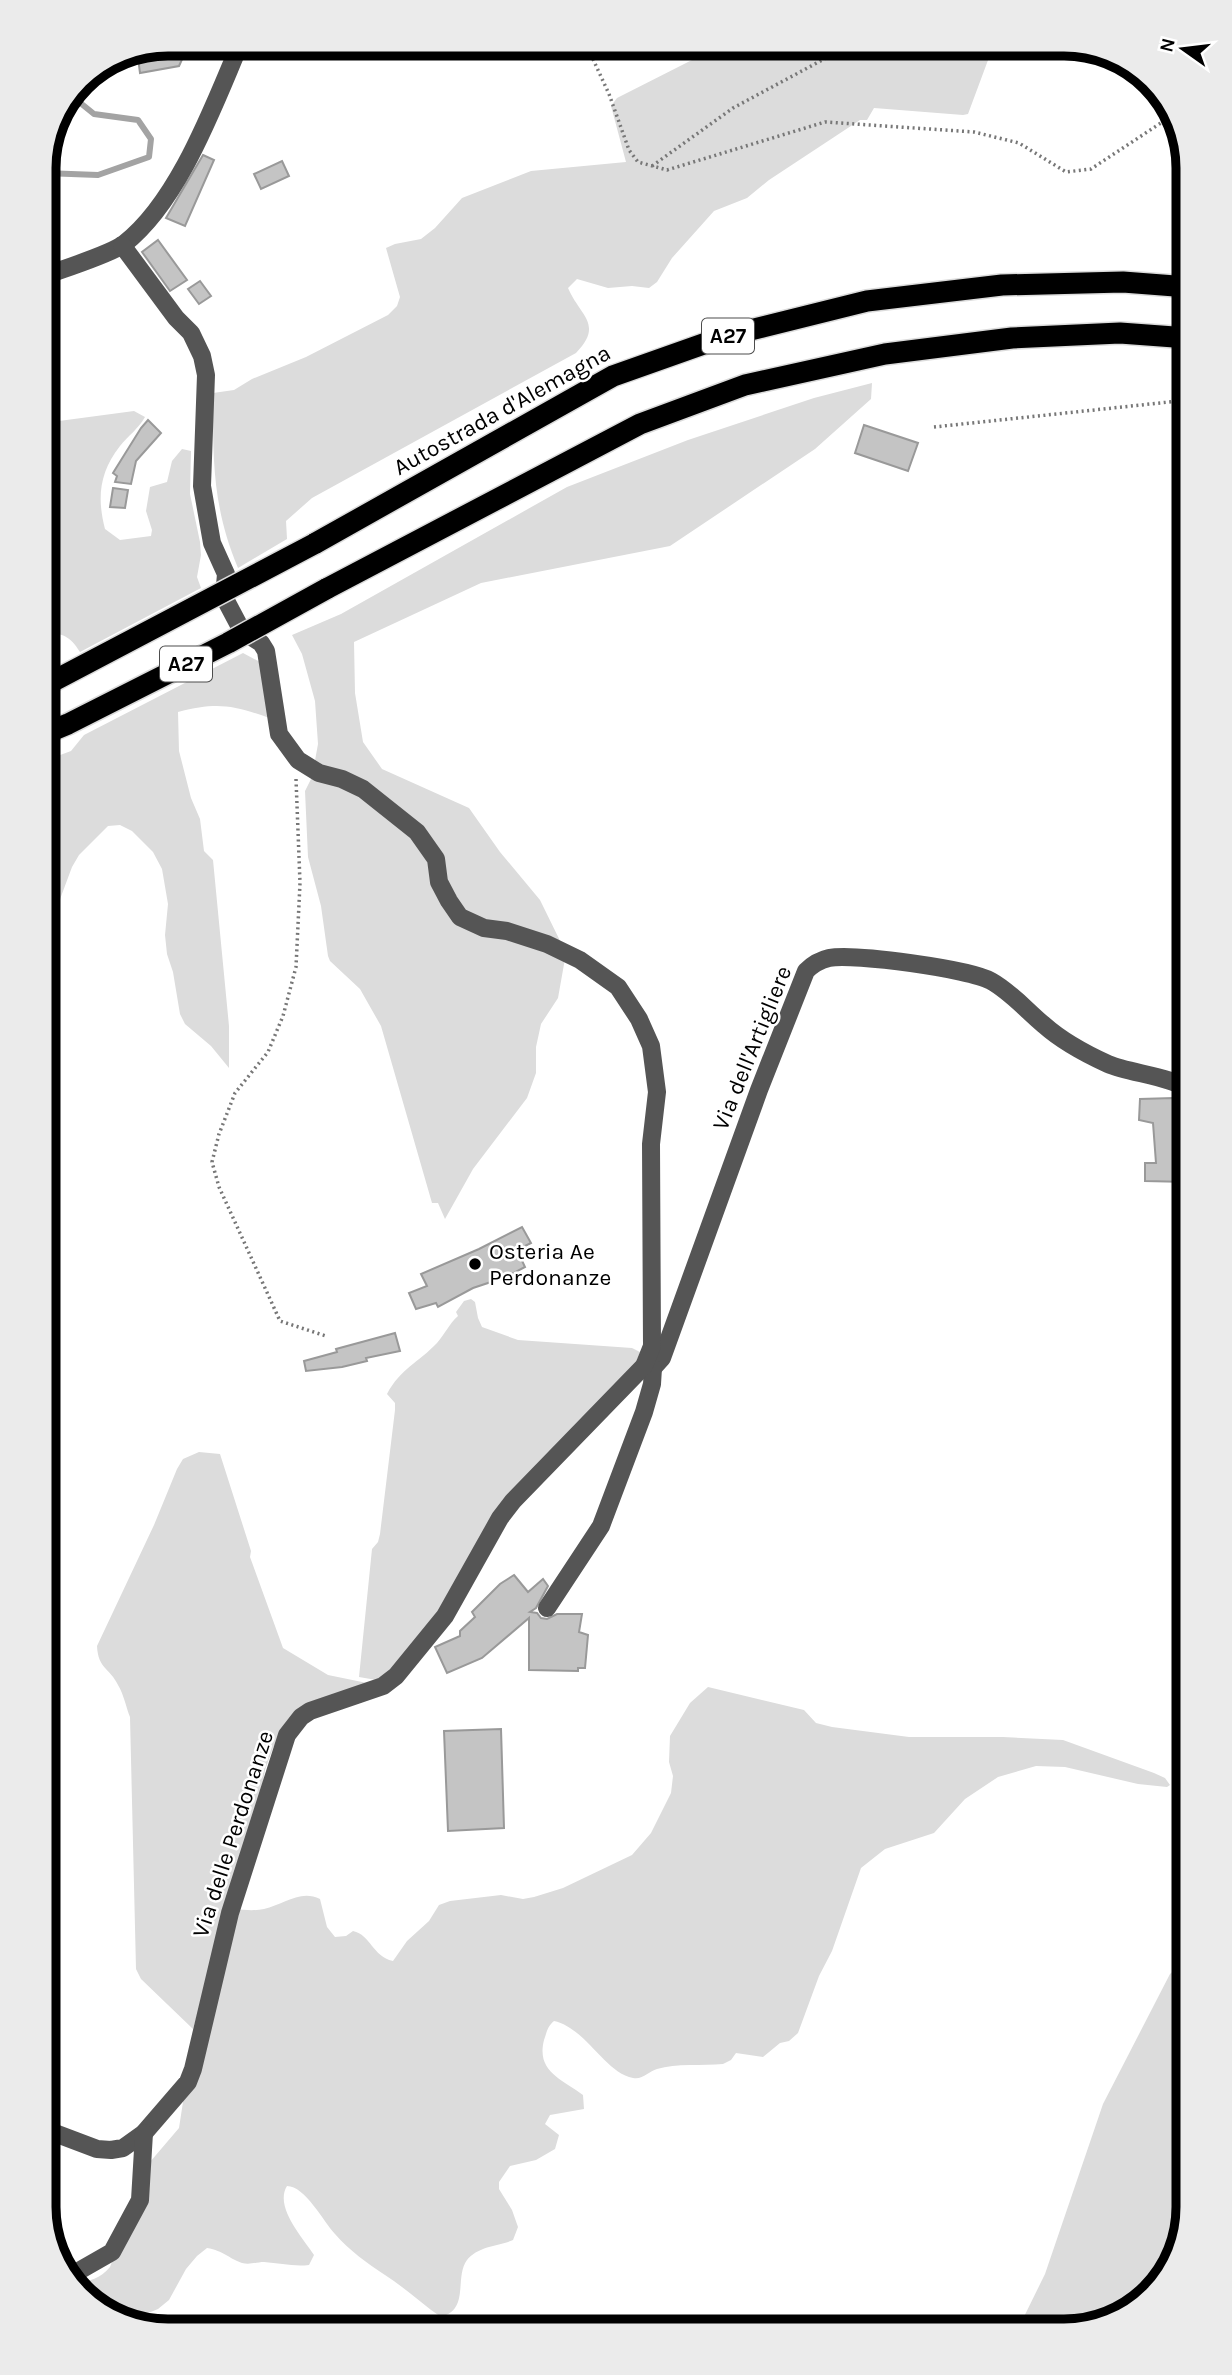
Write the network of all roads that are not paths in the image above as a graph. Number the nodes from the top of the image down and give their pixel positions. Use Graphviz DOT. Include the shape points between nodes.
graph roads {
  1 [pos="235,56"];
  2 [pos="122,245"];
  3 [pos="56,271"];
  4 [pos="1176,286"];
  5 [pos="1176,337"];
  6 [pos="56,680"];
  7 [pos="56,729"];
  8 [pos="1176,1082"];
  9 [pos="648,1367"];
  10 [pos="547,1608"];
  11 [pos="144,2133"];
  12 [pos="56,2134"];
  13 [pos="77,2272"];
  1 -- 2 [label="street" via="172,186 153,216"];
  2 -- 3 [label="street"];
  2 -- 9 [label="street" via="191,333 202,356 206,375 202,486 212,543 226,574 225,597 242,631 266,651 279,734 298,760 363,789 417,832 436,859 439,882 460,917 547,944 580,960 618,987 639,1019 651,1046 657,1092 651,1144 652,1346"];
  4 -- 6 [label="highway, Autostrada d'Alemagna / A27, bridge" via="1123,282 1002,285 867,301 726,336 613,376 314,544"];
  5 -- 7 [label="highway, A27, bridge" via="1120,333 1012,338 886,354 745,385 640,425"];
  8 -- 9 [label="street, Via dell'Artigliere" via="1127,1071 1091,1056 1047,1027 995,982 972,973 848,957 812,964 759,1090 662,1358"];
  9 -- 10 [label="street" via="652,1384 644,1412 601,1527"];
  9 -- 11 [label="street, Via delle Perdonanze" via="513,1501 445,1616 396,1676 383,1686 310,1711 293,1727 281,1750 230,1913 193,2069 180,2093"];
  11 -- 12 [label="street, Via delle Perdonanze" via="123,2148 111,2150 87,2147"];
  11 -- 13 [label="street" via="140,2200 112,2252"];
}
